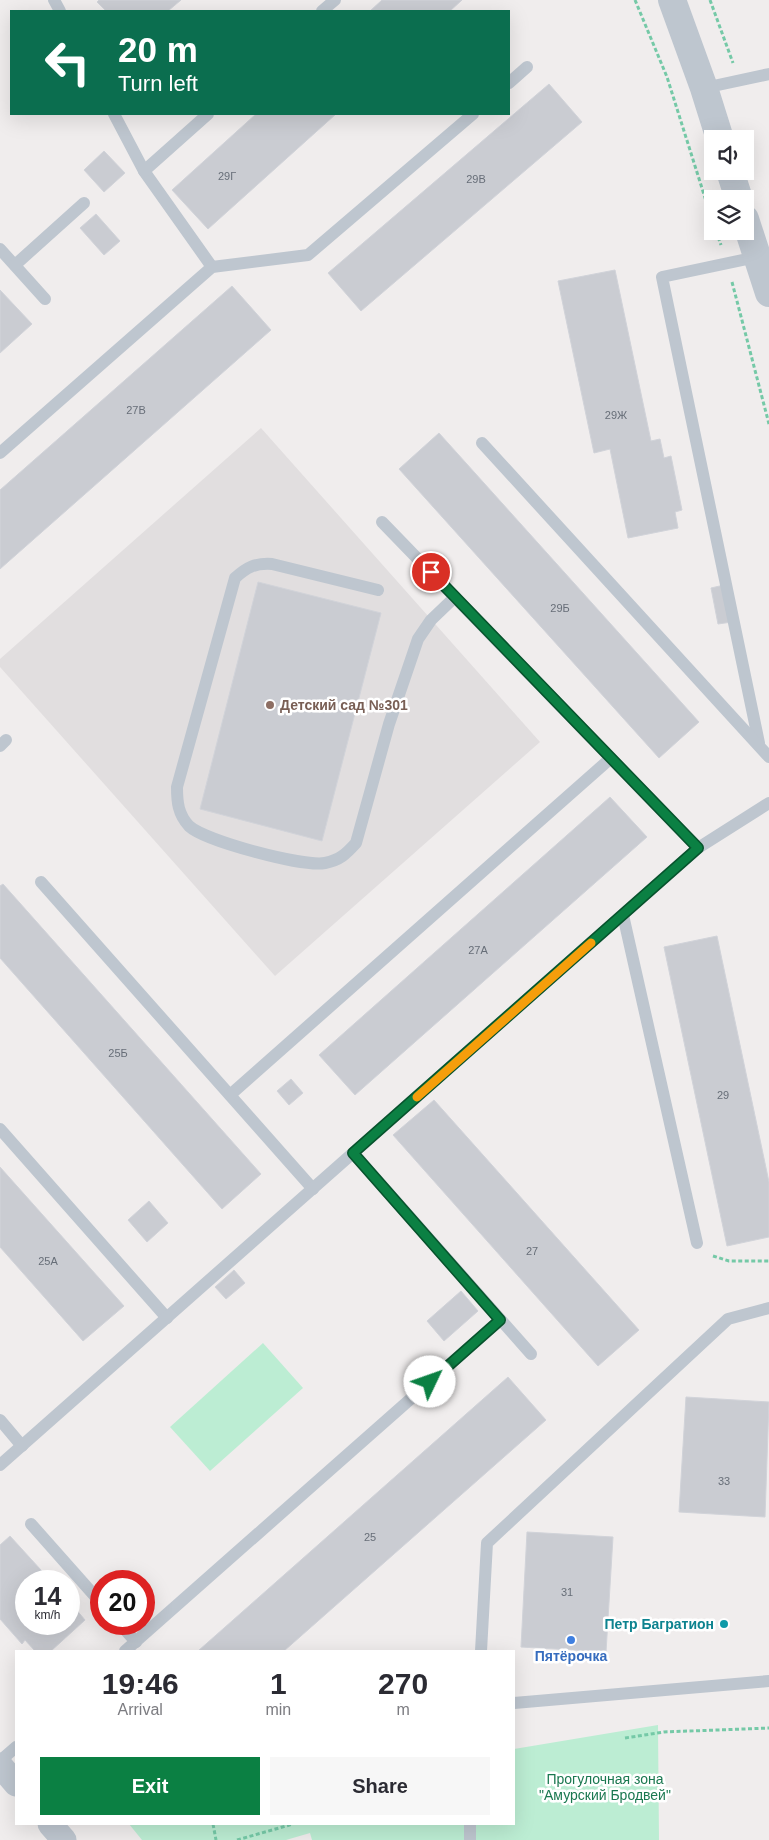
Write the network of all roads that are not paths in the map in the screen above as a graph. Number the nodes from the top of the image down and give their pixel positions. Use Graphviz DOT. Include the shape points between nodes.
graph roads {
  1 [pos="334,0"];
  2 [pos="672,0"];
  3 [pos="323,10"];
  4 [pos="527,67"];
  5 [pos="769,74"];
  6 [pos="510,82"];
  7 [pos="704,88"];
  8 [pos="115,115"];
  9 [pos="207,115"];
  10 [pos="472,115"];
  11 [pos="717,130"];
  12 [pos="144,171"];
  13 [pos="84,203"];
  14 [pos="752,240"];
  15 [pos="0,249"];
  16 [pos="757,257"];
  17 [pos="15,265"];
  18 [pos="212,267"];
  19 [pos="769,293"];
  20 [pos="45,298"];
  21 [pos="482,443"];
  22 [pos="0,453"];
  23 [pos="382,522"];
  24 [pos="378,590"];
  25 [pos="455,597"];
  26 [pos="759,743"];
  27 [pos="769,757"];
  28 [pos="611,758"];
  29 [pos="769,803"];
  30 [pos="698,848"];
  31 [pos="41,882"];
  32 [pos="623,915"];
  33 [pos="230,1095"];
  34 [pos="0,1129"];
  35 [pos="353,1153"];
  36 [pos="313,1189"];
  37 [pos="697,1243"];
  38 [pos="769,1308"];
  39 [pos="167,1318"];
  40 [pos="500,1320"];
  41 [pos="530,1354"];
  42 [pos="0,1420"];
  43 [pos="22,1446"];
  44 [pos="0,1465"];
  45 [pos="31,1524"];
  46 [pos="90,1591"];
  47 [pos="130,1635"];
  48 [pos="136,1642"];
  49 [pos="126,1650"];
  50 [pos="480,1650"];
  51 [pos="769,1681"];
  52 [pos="515,1703"];
  53 [pos="15,1748"];
  54 [pos="0,1761"];
  55 [pos="0,1765"];
  56 [pos="15,1783"];
  57 [pos="51,1825"];
  58 [pos="470,1825"];
  59 [pos="64,1840"];
  60 [pos="470,1840"];
  1 -- 3 [label="lane"];
  2 -- 7 [label="street"];
  4 -- 6 [label="lane"];
  5 -- 7 [label="lane"];
  7 -- 11 [label="street"];
  8 -- 12 [label="lane"];
  9 -- 12 [label="lane"];
  10 -- 18 [label="lane" via="308,255"];
  12 -- 18 [label="lane"];
  13 -- 17 [label="lane"];
  14 -- 16 [label="street"];
  15 -- 17 [label="lane"];
  16 -- 19 [label="street"];
  16 -- 26 [label="lane" via="662,277"];
  17 -- 20 [label="lane"];
  18 -- 22 [label="lane"];
  21 -- 26 [label="lane"];
  23 -- 25 [label="lane"];
  24 -- 25 [label="lane" via="272,564 256,563 235,578 177,787 177,807 190,826 213,838 293,862 322,864 342,858 356,843 389,724 418,639 431,620"];
  25 -- 28 [label="lane"];
  26 -- 27 [label="lane"];
  28 -- 30 [label="lane"];
  28 -- 33 [label="lane"];
  29 -- 30 [label="lane"];
  30 -- 32 [label="lane"];
  31 -- 33 [label="lane"];
  32 -- 35 [label="lane"];
  32 -- 37 [label="lane"];
  33 -- 36 [label="lane"];
  34 -- 39 [label="lane"];
  35 -- 36 [label="lane"];
  35 -- 40 [label="lane"];
  36 -- 39 [label="lane"];
  38 -- 50 [label="lane" via="728,1319 487,1543"];
  39 -- 43 [label="lane"];
  40 -- 41 [label="lane"];
  40 -- 48 [label="lane"];
  42 -- 43 [label="lane"];
  43 -- 44 [label="lane"];
  45 -- 46 [label="lane"];
  47 -- 48 [label="lane"];
  48 -- 49 [label="lane"];
  51 -- 52 [label="lane"];
  53 -- 54 [label="lane"];
  55 -- 56 [label="street"];
  57 -- 59 [label="street"];
  58 -- 60 [label="lane"];
}
